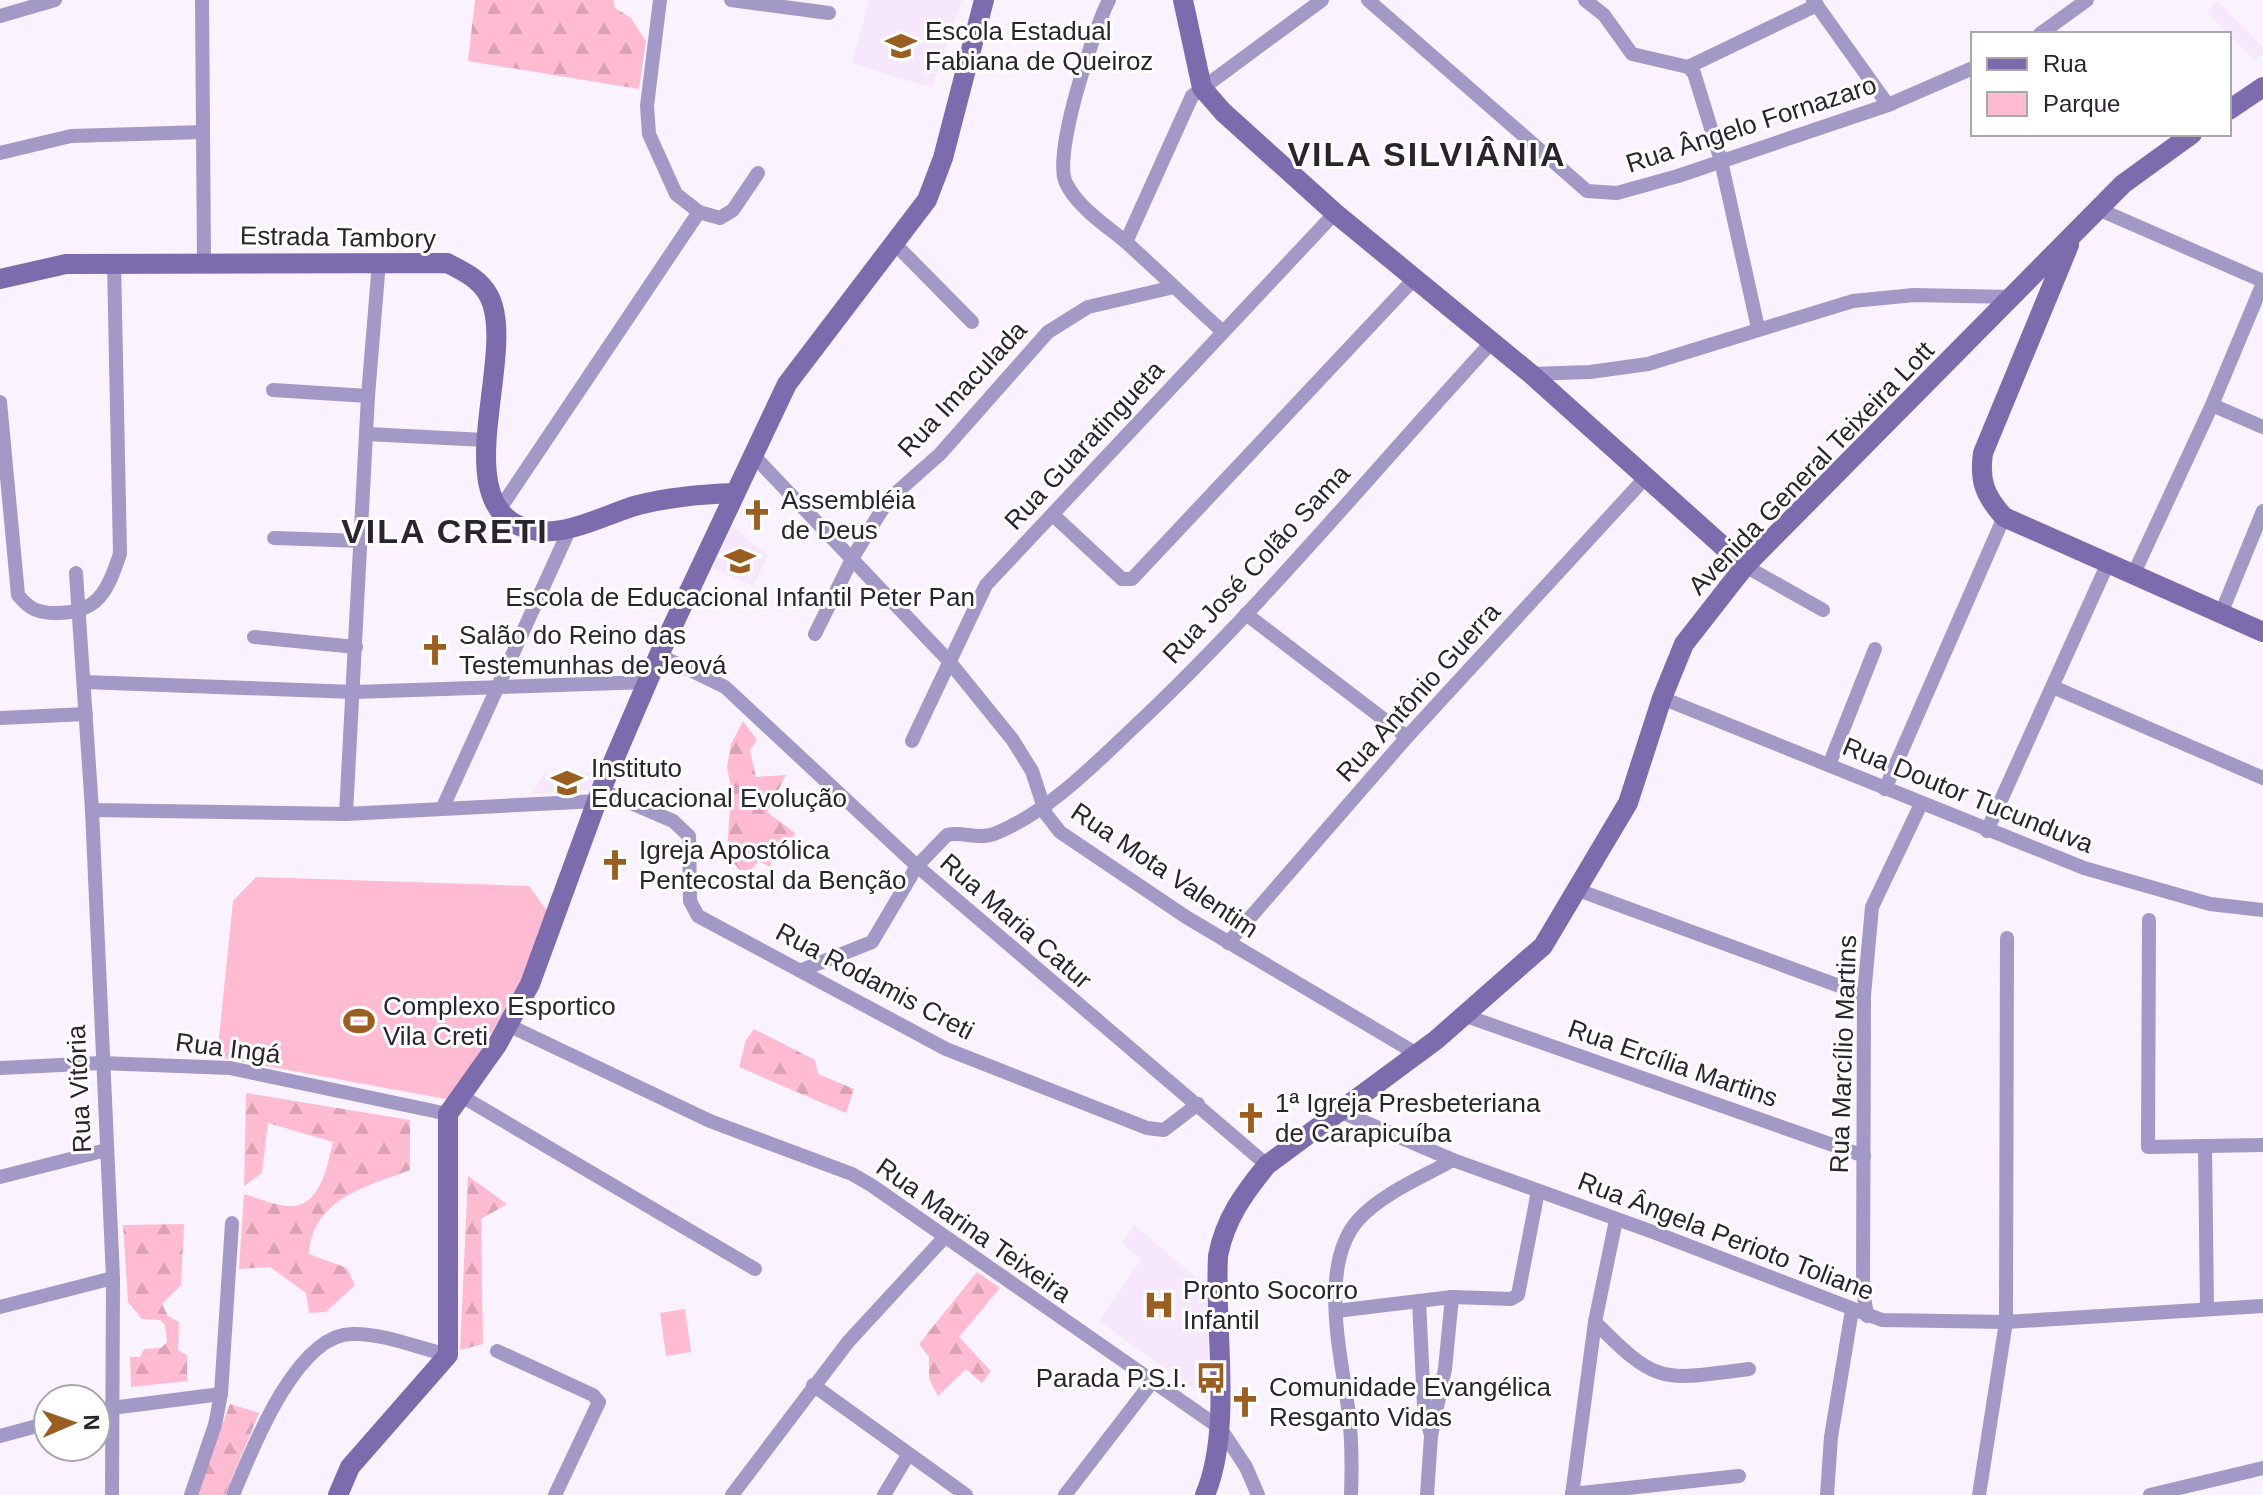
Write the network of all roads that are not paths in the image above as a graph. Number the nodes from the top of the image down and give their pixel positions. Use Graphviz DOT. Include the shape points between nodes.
graph roads {
  1 [pos="55,0"];
  2 [pos="202,0"];
  3 [pos="660,0"];
  4 [pos="731,0"];
  5 [pos="984,0"];
  6 [pos="1109,0"];
  7 [pos="1183,0"];
  8 [pos="1322,0"];
  9 [pos="1368,0"];
  10 [pos="1585,0"];
  11 [pos="2087,0"];
  12 [pos="1815,3"];
  13 [pos="1605,8"];
  14 [pos="829,13"];
  15 [pos="0,16"];
  16 [pos="2043,32"];
  17 [pos="1971,69"];
  18 [pos="1691,70"];
  19 [pos="2263,87"];
  20 [pos="1202,88"];
  21 [pos="1888,105"];
  22 [pos="2231,109"];
  23 [pos="203,132"];
  24 [pos="2189,136"];
  25 [pos="0,153"];
  26 [pos="1721,161"];
  27 [pos="758,173"];
  28 [pos="2098,209"];
  29 [pos="699,212"];
  30 [pos="1335,213"];
  31 [pos="2071,240"];
  32 [pos="1126,242"];
  33 [pos="896,245"];
  34 [pos="114,262"];
  35 [pos="204,262"];
  36 [pos="379,262"];
  37 [pos="1415,278"];
  38 [pos="0,279"];
  39 [pos="2263,282"];
  40 [pos="1174,287"];
  41 [pos="2014,297"];
  42 [pos="972,322"];
  43 [pos="1758,328"];
  44 [pos="1222,331"];
  45 [pos="1492,342"];
  46 [pos="1531,374"];
  47 [pos="273,390"];
  48 [pos="368,396"];
  49 [pos="0,402"];
  50 [pos="2212,405"];
  51 [pos="2263,427"];
  52 [pos="367,434"];
  53 [pos="485,440"];
  54 [pos="752,454"];
  55 [pos="1647,476"];
  56 [pos="735,493"];
  57 [pos="499,510"];
  58 [pos="2263,511"];
  59 [pos="1053,515"];
  60 [pos="2004,517"];
  61 [pos="571,526"];
  62 [pos="274,538"];
  63 [pos="363,541"];
  64 [pos="853,557"];
  65 [pos="2108,563"];
  66 [pos="1745,566"];
  67 [pos="76,573"];
  68 [pos="2134,573"];
  69 [pos="1823,610"];
  70 [pos="2222,611"];
  71 [pos="79,613"];
  72 [pos="1246,614"];
  73 [pos="2263,632"];
  74 [pos="815,634"];
  75 [pos="254,637"];
  76 [pos="356,647"];
  77 [pos="1875,649"];
  78 [pos="659,655"];
  79 [pos="948,660"];
  80 [pos="84,682"];
  81 [pos="648,682"];
  82 [pos="496,686"];
  83 [pos="2053,687"];
  84 [pos="354,692"];
  85 [pos="1662,698"];
  86 [pos="86,714"];
  87 [pos="0,718"];
  88 [pos="1407,737"];
  89 [pos="912,741"];
  90 [pos="1829,765"];
  91 [pos="2263,778"];
  92 [pos="1885,789"];
  93 [pos="599,795"];
  94 [pos="1921,804"];
  95 [pos="1043,805"];
  96 [pos="443,807"];
  97 [pos="92,810"];
  98 [pos="346,814"];
  99 [pos="1987,831"];
  100 [pos="917,866"];
  101 [pos="1578,890"];
  102 [pos="2263,910"];
  103 [pos="2149,920"];
  104 [pos="2007,938"];
  105 [pos="1228,943"];
  106 [pos="802,970"];
  107 [pos="1864,995"];
  108 [pos="1466,1016"];
  109 [pos="508,1025"];
  110 [pos="1417,1054"];
  111 [pos="101,1063"];
  112 [pos="0,1068"];
  113 [pos="463,1097"];
  114 [pos="1198,1104"];
  115 [pos="1339,1111"];
  116 [pos="448,1114"];
  117 [pos="2263,1145"];
  118 [pos="2205,1147"];
  119 [pos="106,1150"];
  120 [pos="1864,1156"];
  121 [pos="1453,1160"];
  122 [pos="1267,1165"];
  123 [pos="0,1177"];
  124 [pos="1538,1191"];
  125 [pos="1616,1220"];
  126 [pos="232,1223"];
  127 [pos="943,1239"];
  128 [pos="755,1269"];
  129 [pos="113,1278"];
  130 [pos="1452,1297"];
  131 [pos="1419,1301"];
  132 [pos="2263,1306"];
  133 [pos="0,1307"];
  134 [pos="2207,1308"];
  135 [pos="1852,1310"];
  136 [pos="1336,1311"];
  137 [pos="1867,1316"];
  138 [pos="1595,1322"];
  139 [pos="2006,1322"];
  140 [pos="497,1351"];
  141 [pos="448,1355"];
  142 [pos="1749,1369"];
  143 [pos="1152,1382"];
  144 [pos="813,1385"];
  145 [pos="221,1394"];
  146 [pos="114,1405"];
  147 [pos="32,1427"];
  148 [pos="1220,1428"];
  149 [pos="0,1436"];
  150 [pos="1431,1436"];
  151 [pos="908,1455"];
  152 [pos="2263,1468"];
  153 [pos="1739,1476"];
  154 [pos="112,1495"];
  155 [pos="191,1495"];
  156 [pos="233,1495"];
  157 [pos="338,1495"];
  158 [pos="555,1495"];
  159 [pos="732,1495"];
  160 [pos="884,1495"];
  161 [pos="966,1495"];
  162 [pos="1065,1495"];
  163 [pos="1205,1495"];
  164 [pos="1258,1495"];
  165 [pos="1351,1495"];
  166 [pos="1427,1495"];
  167 [pos="1572,1495"];
  168 [pos="1827,1495"];
  169 [pos="1979,1495"];
  170 [pos="2150,1495"];
  1 -- 15 [label="street"];
  2 -- 23 [label="street"];
  3 -- 29 [label="street" via="647,106 649,134 676,194"];
  4 -- 14 [label="street"];
  5 -- 33 [label="street" via="943,158 927,200"];
  6 -- 32 [label="street" via="1077,93 1064,178 1090,212"];
  7 -- 20 [label="street"];
  8 -- 20 [label="street"];
  9 -- 26 [label="street, Rua Ângelo Fornazaro" via="1587,191 1617,193"];
  10 -- 13 [label="street"];
  11 -- 16 [label="street"];
  12 -- 18 [label="street"];
  12 -- 21 [label="street"];
  13 -- 18 [label="street" via="1632,54"];
  17 -- 21 [label="street, Rua Ângelo Fornazaro"];
  18 -- 26 [label="street"];
  19 -- 22 [label="street"];
  20 -- 30 [label="street"];
  20 -- 32 [label="street" via="1184,106"];
  21 -- 26 [label="street, Rua Ângelo Fornazaro"];
  23 -- 25 [label="street" via="71,136"];
  23 -- 35 [label="street"];
  24 -- 28 [label="street, Avenida General Teixeira Lott"];
  26 -- 43 [label="street"];
  27 -- 29 [label="street" via="726,215"];
  28 -- 31 [label="street, Avenida General Teixeira Lott"];
  28 -- 39 [label="street"];
  29 -- 57 [label="street"];
  30 -- 37 [label="street"];
  30 -- 44 [label="street, Rua Guaratingueta"];
  31 -- 41 [label="street, Avenida General Teixeira Lott"];
  31 -- 60 [label="street" via="1983,453 1982,484"];
  32 -- 40 [label="street"];
  33 -- 42 [label="street"];
  33 -- 54 [label="street" via="787,384"];
  34 -- 35 [label="street, Estrada Tambory"];
  34 -- 38 [label="street, Estrada Tambory" via="66,264"];
  34 -- 71 [label="street" via="120,554 103,594"];
  35 -- 36 [label="street, Estrada Tambory"];
  36 -- 48 [label="street"];
  36 -- 53 [label="street, Estrada Tambory" via="447,263 477,281 490,298 497,358"];
  37 -- 45 [label="street"];
  37 -- 59 [label="street" via="1136,576 1122,579"];
  39 -- 50 [label="street"];
  40 -- 44 [label="street"];
  40 -- 64 [label="street, Rua Imaculada" via="1088,307 1048,332 940,454 888,500"];
  41 -- 43 [label="street" via="1886,297"];
  41 -- 66 [label="street, Avenida General Teixeira Lott"];
  43 -- 46 [label="street" via="1648,364"];
  44 -- 59 [label="street, Rua Guaratingueta"];
  45 -- 46 [label="street"];
  45 -- 72 [label="street, Rua José Colão Sama"];
  46 -- 55 [label="street"];
  47 -- 48 [label="street"];
  48 -- 52 [label="street"];
  49 -- 71 [label="street" via="18,595 42,613"];
  50 -- 51 [label="street"];
  50 -- 68 [label="street"];
  52 -- 53 [label="street"];
  52 -- 63 [label="street"];
  53 -- 57 [label="street, Estrada Tambory"];
  54 -- 56 [label="street"];
  54 -- 64 [label="street, Rua Mota Valentim"];
  55 -- 66 [label="street"];
  55 -- 88 [label="street, Rua Antônio Guerra"];
  56 -- 61 [label="street" via="670,498"];
  56 -- 78 [label="street"];
  57 -- 61 [label="street" via="537,531"];
  58 -- 70 [label="street"];
  59 -- 79 [label="street, Rua Guaratingueta" via="986,585"];
  60 -- 65 [label="street"];
  60 -- 92 [label="street"];
  61 -- 82 [label="street"];
  62 -- 63 [label="street"];
  63 -- 76 [label="street"];
  64 -- 74 [label="street, Rua Imaculada"];
  64 -- 79 [label="street, Rua Mota Valentim"];
  65 -- 68 [label="street"];
  65 -- 83 [label="street"];
  66 -- 69 [label="street"];
  66 -- 85 [label="street, Avenida General Teixeira Lott" via="1684,644"];
  67 -- 71 [label="street, Rua Vitória"];
  68 -- 70 [label="street"];
  70 -- 73 [label="street"];
  71 -- 80 [label="street, Rua Vitória"];
  72 -- 88 [label="street"];
  72 -- 95 [label="street, Rua José Colão Sama" via="1092,766"];
  75 -- 76 [label="street"];
  76 -- 84 [label="street"];
  77 -- 90 [label="street"];
  78 -- 81 [label="street"];
  78 -- 100 [label="street, Rua Maria Catur" via="725,687"];
  79 -- 89 [label="street, Rua Guaratingueta"];
  79 -- 95 [label="street, Rua Mota Valentim" via="1024,756"];
  80 -- 84 [label="street"];
  80 -- 86 [label="street, Rua Vitória"];
  81 -- 82 [label="street"];
  81 -- 93 [label="street"];
  82 -- 84 [label="street"];
  82 -- 96 [label="street"];
  83 -- 91 [label="street"];
  83 -- 99 [label="street"];
  84 -- 98 [label="street"];
  85 -- 90 [label="street, Rua Doutor Tucunduva"];
  85 -- 101 [label="street, Avenida General Teixeira Lott" via="1636,786"];
  86 -- 87 [label="street"];
  86 -- 97 [label="street, Rua Vitória"];
  88 -- 105 [label="street, Rua Antônio Guerra"];
  90 -- 92 [label="street, Rua Doutor Tucunduva"];
  92 -- 94 [label="street, Rua Doutor Tucunduva"];
  93 -- 96 [label="street"];
  93 -- 106 [label="street, Rua Rodamis Creti" via="673,821 689,836 690,901 698,916"];
  93 -- 109 [label="street" via="553,929"];
  94 -- 99 [label="street, Rua Doutor Tucunduva"];
  94 -- 107 [label="street, Rua Marcílio Martins" via="1872,907"];
  95 -- 100 [label="street, Rua José Colão Sama" via="991,835 947,835"];
  95 -- 105 [label="street, Rua Mota Valentim" via="1060,832"];
  96 -- 98 [label="street"];
  97 -- 98 [label="street"];
  97 -- 111 [label="street, Rua Vitória"];
  99 -- 102 [label="street, Rua Doutor Tucunduva" via="2145,888"];
  100 -- 106 [label="street, Rua José Colão Sama" via="872,942"];
  100 -- 114 [label="street, Rua Maria Catur"];
  101 -- 107 [label="street"];
  101 -- 108 [label="street, Avenida General Teixeira Lott" via="1533,957"];
  103 -- 118 [label="street" via="2148,1147"];
  104 -- 139 [label="street"];
  105 -- 110 [label="street, Rua Mota Valentim"];
  106 -- 114 [label="street, Rua Rodamis Creti" via="946,1049 1147,1128 1164,1130"];
  107 -- 120 [label="street, Rua Marcílio Martins"];
  108 -- 110 [label="street, Avenida General Teixeira Lott"];
  108 -- 120 [label="street, Rua Ercília Martins"];
  109 -- 113 [label="street"];
  109 -- 127 [label="street, Rua Marina Teixeira" via="710,1121 852,1174"];
  110 -- 115 [label="street, Avenida General Teixeira Lott"];
  111 -- 112 [label="street, Rua Ingá"];
  111 -- 116 [label="street, Rua Ingá" via="257,1072"];
  111 -- 119 [label="street, Rua Vitória"];
  113 -- 116 [label="street"];
  113 -- 128 [label="street"];
  114 -- 122 [label="street, Rua Maria Catur"];
  115 -- 121 [label="street, Rua Ângela Perioto Toliane"];
  115 -- 122 [label="street, Avenida General Teixeira Lott"];
  116 -- 141 [label="street"];
  117 -- 118 [label="street"];
  118 -- 134 [label="street"];
  119 -- 123 [label="street"];
  119 -- 129 [label="street, Rua Vitória"];
  120 -- 137 [label="street, Rua Marcílio Martins"];
  121 -- 124 [label="street, Rua Ângela Perioto Toliane"];
  121 -- 136 [label="street" via="1377,1204 1355,1225 1340,1250"];
  122 -- 148 [label="street, Avenida General Teixeira Lott" via="1231,1215 1218,1256"];
  124 -- 125 [label="street, Rua Ângela Perioto Toliane"];
  124 -- 130 [label="street" via="1518,1295"];
  125 -- 135 [label="street, Rua Ângela Perioto Toliane"];
  125 -- 138 [label="street"];
  126 -- 145 [label="street"];
  127 -- 143 [label="street, Rua Marina Teixeira"];
  127 -- 144 [label="street"];
  129 -- 133 [label="street"];
  129 -- 146 [label="street, Rua Vitória"];
  130 -- 131 [label="street"];
  130 -- 150 [label="street"];
  131 -- 136 [label="street"];
  131 -- 150 [label="street" via="1424,1405"];
  132 -- 134 [label="street, Rua Ângela Perioto Toliane"];
  134 -- 139 [label="street, Rua Ângela Perioto Toliane"];
  135 -- 137 [label="street, Rua Ângela Perioto Toliane"];
  135 -- 168 [label="street"];
  136 -- 165 [label="street" via="1349,1419"];
  137 -- 139 [label="street, Rua Ângela Perioto Toliane" via="1903,1323"];
  138 -- 142 [label="street" via="1650,1371 1687,1376"];
  138 -- 167 [label="street"];
  139 -- 169 [label="street"];
  140 -- 158 [label="street" via="599,1402"];
  141 -- 156 [label="street" via="368,1335 339,1335 326,1342 277,1398"];
  141 -- 157 [label="street" via="350,1467"];
  143 -- 148 [label="street, Rua Marina Teixeira"];
  143 -- 162 [label="street"];
  144 -- 151 [label="street"];
  144 -- 159 [label="street"];
  145 -- 146 [label="street"];
  145 -- 155 [label="street"];
  146 -- 154 [label="street, Rua Vitória"];
  147 -- 149 [label="street"];
  148 -- 163 [label="street, Avenida General Teixeira Lott"];
  148 -- 164 [label="street"];
  150 -- 166 [label="street"];
  151 -- 160 [label="street"];
  151 -- 161 [label="street"];
  152 -- 170 [label="street"];
  153 -- 167 [label="street"];
}
